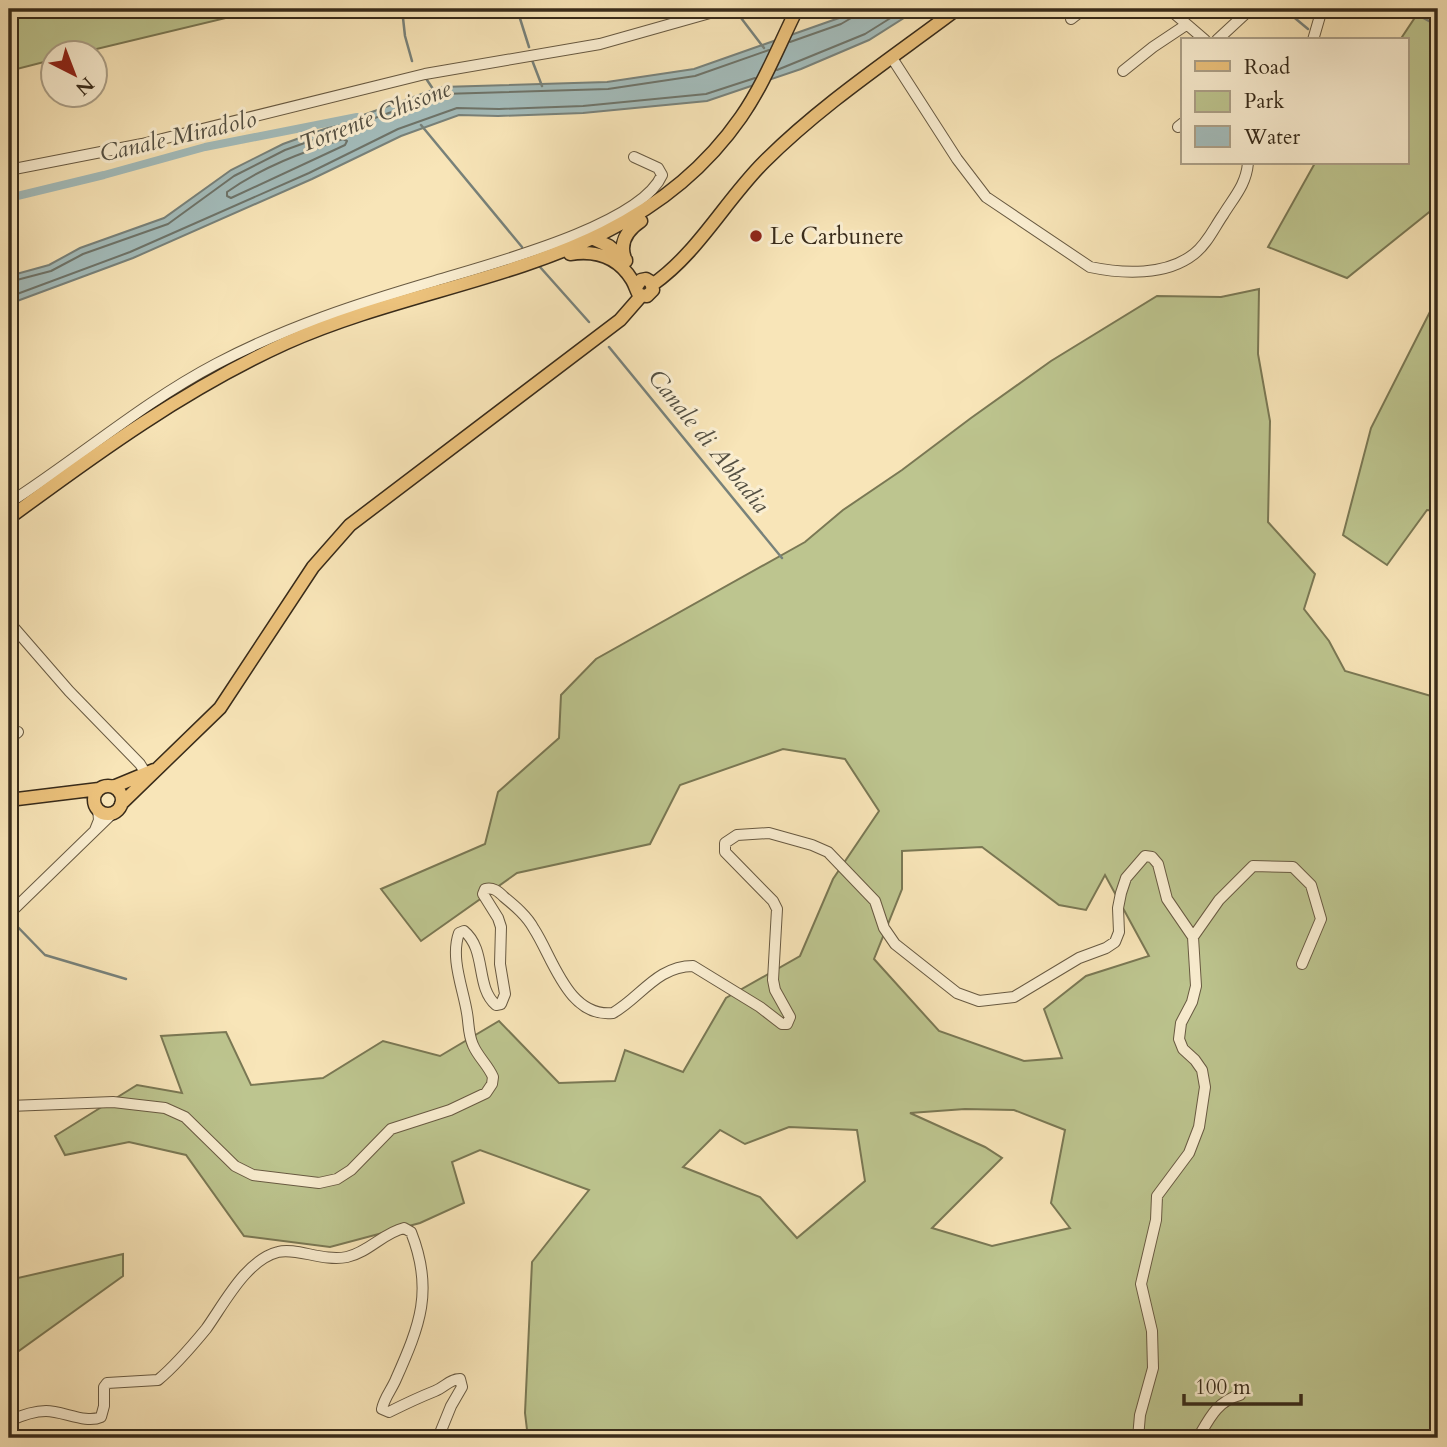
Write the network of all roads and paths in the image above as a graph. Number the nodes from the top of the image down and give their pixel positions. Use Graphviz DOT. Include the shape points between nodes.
graph roads {
  1 [pos="724,9"];
  2 [pos="797,9"];
  3 [pos="957,9"];
  4 [pos="1084,9"];
  5 [pos="1169,9"];
  6 [pos="1322,9"];
  7 [pos="1244,15"];
  8 [pos="1071,19"];
  9 [pos="1186,25"];
  10 [pos="1202,38"];
  11 [pos="1219,38"];
  12 [pos="1314,38"];
  13 [pos="892,58"];
  14 [pos="1123,71"];
  15 [pos="725,137"];
  16 [pos="634,157"];
  17 [pos="1248,164"];
  18 [pos="9,170"];
  19 [pos="594,239"];
  20 [pos="542,259"];
  21 [pos="626,261"];
  22 [pos="643,287"];
  23 [pos="9,503"];
  24 [pos="9,518"];
  25 [pos="9,622"];
  26 [pos="161,767"];
  27 [pos="146,774"];
  28 [pos="113,787"];
  29 [pos="99,789"];
  30 [pos="67,794"];
  31 [pos="9,800"];
  32 [pos="97,807"];
  33 [pos="117,808"];
  34 [pos="95,831"];
  35 [pos="9,914"];
  36 [pos="1194,937"];
  37 [pos="1302,964"];
  38 [pos="9,1106"];
  39 [pos="1240,1395"];
  40 [pos="9,1421"];
  41 [pos="438,1438"];
  42 [pos="1138,1438"];
  43 [pos="1198,1438"];
  1 -- 18 [label="street" via="600,44 425,74 142,144"];
  2 -- 15 [label="main road" via="741,117"];
  3 -- 13 [label="main road"];
  4 -- 8 [label="street"];
  5 -- 9 [label="street"];
  6 -- 12 [label="street"];
  7 -- 11 [label="street"];
  9 -- 10 [label="street"];
  9 -- 14 [label="street"];
  13 -- 17 [label="street" via="979,191 1090,267 1155,270 1174,266 1194,254 1240,191"];
  13 -- 22 [label="main road" via="777,149 683,260"];
  15 -- 19 [label="main road" via="673,189"];
  15 -- 21 [label="main road" via="718,153 696,177 629,230 622,248"];
  16 -- 23 [label="street" via="658,168 662,175 649,194 620,213 581,233 511,258 370,300 276,335 215,364 128,417"];
  19 -- 20 [label="main road"];
  19 -- 21 [label="main road"];
  20 -- 22 [label="main road" via="575,253 603,256"];
  20 -- 24 [label="main road" via="328,326 235,368 114,441"];
  21 -- 22 [label="main road"];
  22 -- 26 [label="main road" via="620,320 350,525 313,567 220,708"];
  25 -- 27 [label="street"];
  26 -- 27 [label="main road"];
  26 -- 33 [label="main road"];
  27 -- 28 [label="main road"];
  28 -- 29 [label="main road"];
  28 -- 33 [label="main road" via="121,796"];
  29 -- 30 [label="main road"];
  29 -- 32 [label="main road" via="94,796"];
  30 -- 31 [label="main road"];
  30 -- 32 [label="main road"];
  32 -- 33 [label="main road" via="105,813"];
  32 -- 34 [label="street"];
  33 -- 34 [label="street"];
  34 -- 35 [label="street"];
  36 -- 37 [label="street" via="1219,900 1253,866 1293,867 1311,885 1321,919"];
  36 -- 38 [label="street" via="1167,899 1158,864 1145,856 1126,878 1115,942 1014,997 968,999 895,944 884,928 876,901 828,852 769,833 737,835 724,843 726,852 777,909 773,980 790,1017 787,1024 693,965 650,982 613,1013 589,1008 570,993 533,927 490,887 483,894 501,927 505,994 500,1004 489,998 479,956 468,934 459,933 457,939 469,1031 493,1077 490,1088 479,1098 391,1129 337,1179 319,1183 253,1175 235,1166 186,1118 165,1108 113,1102"];
  36 -- 42 [label="street" via="1196,986 1179,1039 1202,1070 1205,1094 1189,1153 1157,1196 1156,1220 1140,1284 1152,1331 1153,1368"];
  39 -- 43 [label="street" via="1227,1398 1213,1412"];
  40 -- 41 [label="street" via="45,1411 101,1417 107,1383 158,1380 205,1330 233,1288 266,1258 288,1251 343,1258 404,1228 411,1232 418,1252 423,1308 382,1409 390,1412 460,1379 462,1387"];
}
